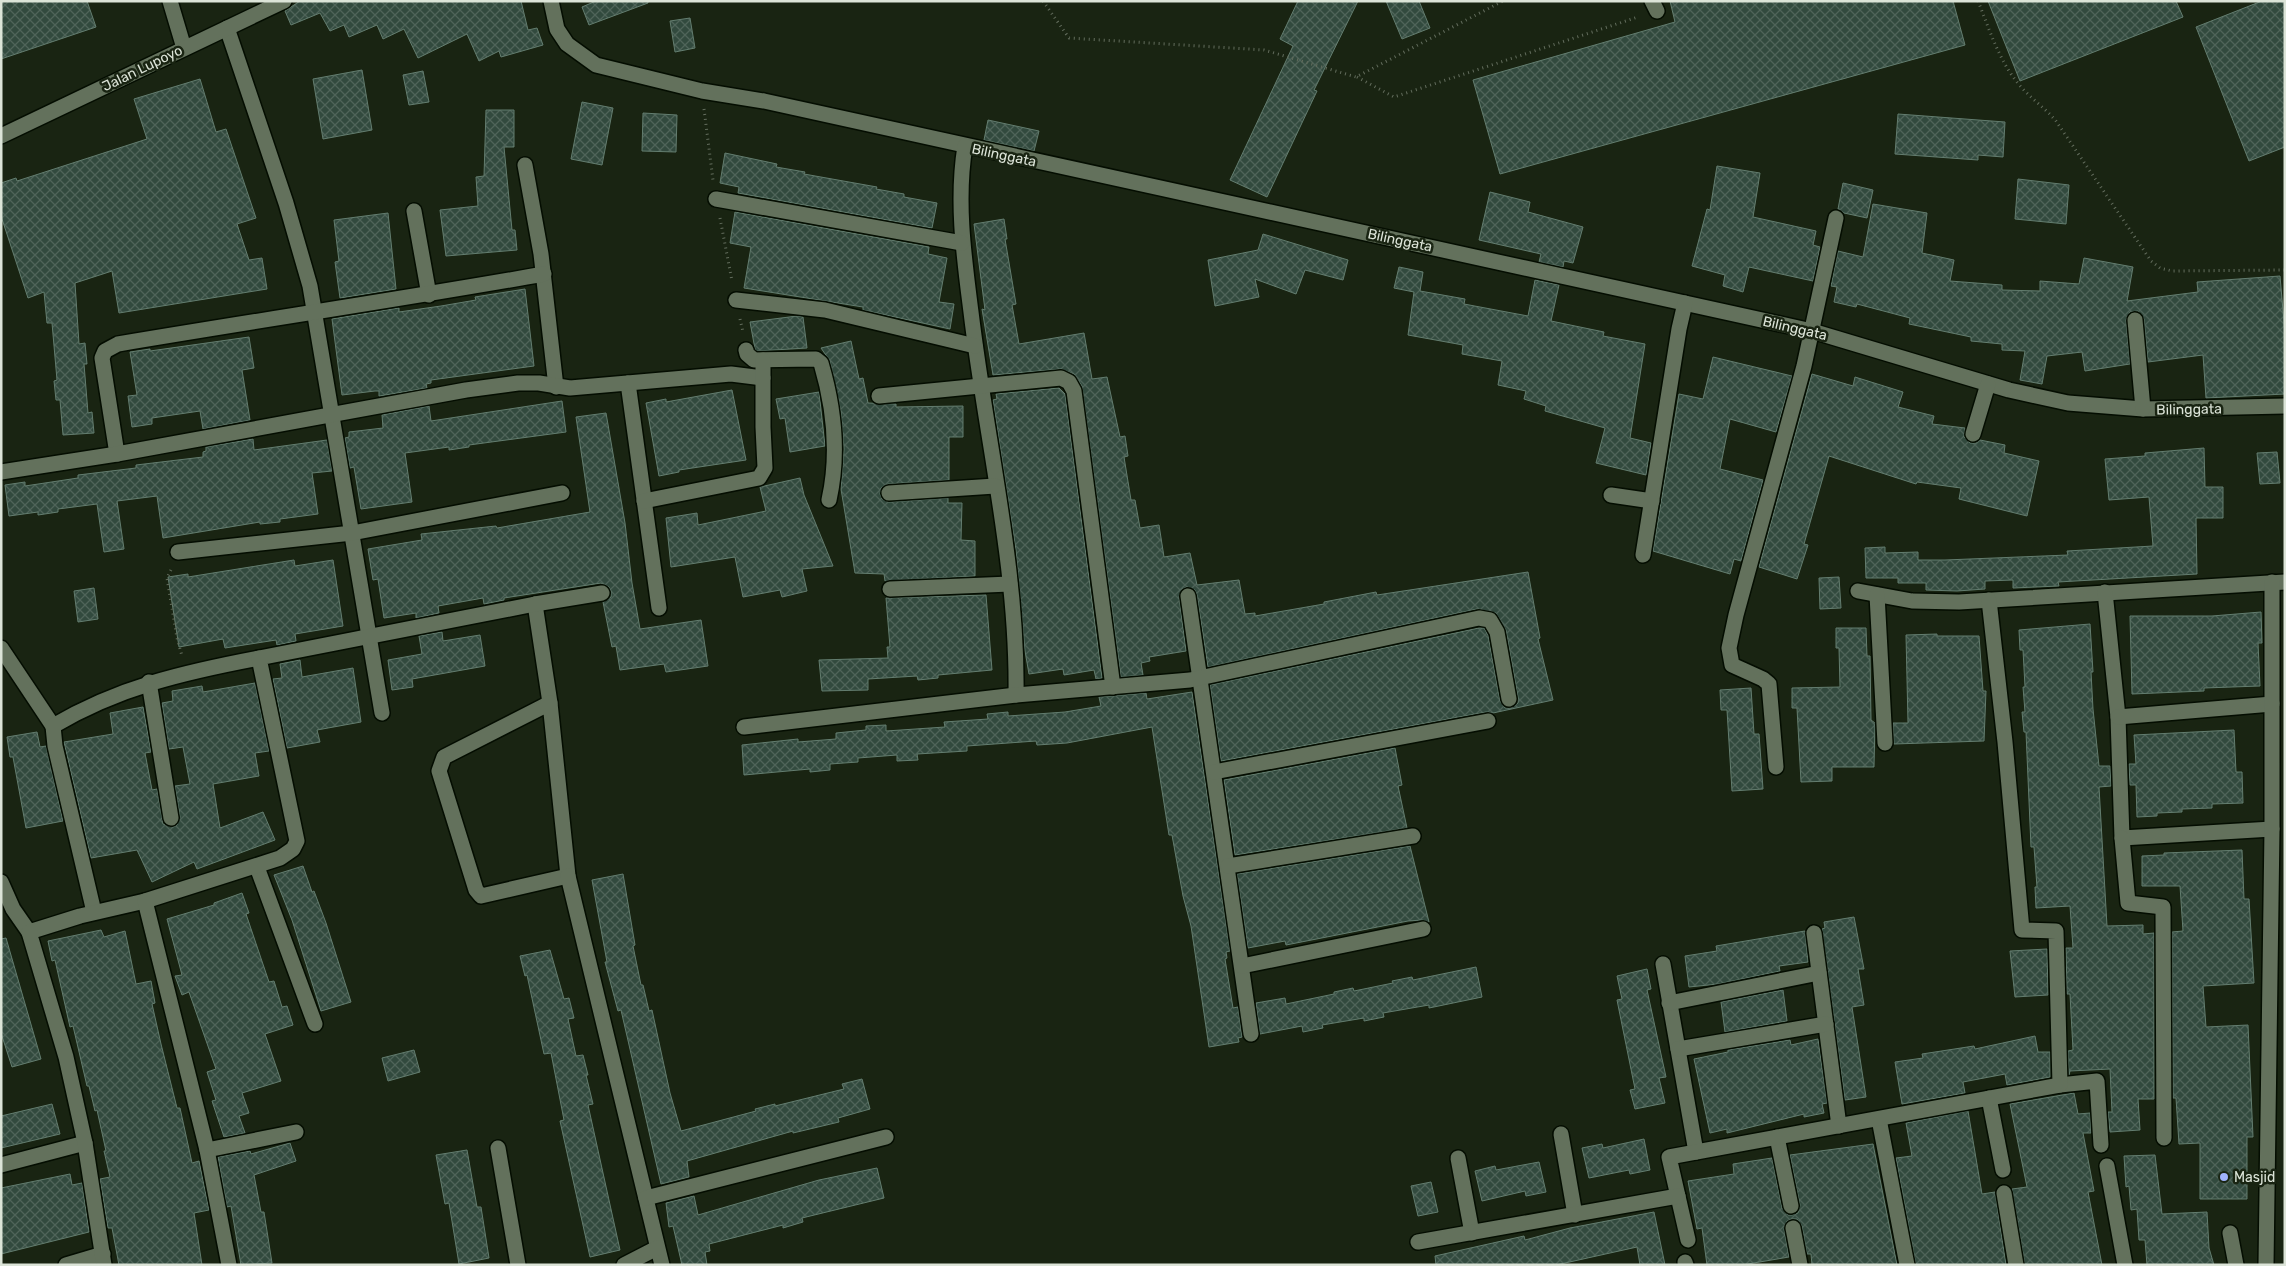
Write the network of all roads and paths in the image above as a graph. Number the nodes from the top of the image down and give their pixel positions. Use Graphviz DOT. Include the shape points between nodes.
graph roads {
  1 [pos="170,1"];
  2 [pos="284,1"];
  3 [pos="551,1"];
  4 [pos="1043,1"];
  5 [pos="1503,1"];
  6 [pos="1978,1"];
  7 [pos="1654,6"];
  8 [pos="227,28"];
  9 [pos="184,48"];
  10 [pos="1356,77"];
  11 [pos="704,121"];
  12 [pos="1,136"];
  13 [pos="963,154"];
  14 [pos="525,165"];
  15 [pos="716,199"];
  16 [pos="414,211"];
  17 [pos="1836,218"];
  18 [pos="962,243"];
  19 [pos="2285,270"];
  20 [pos="544,274"];
  21 [pos="428,295"];
  22 [pos="736,300"];
  23 [pos="1684,308"];
  24 [pos="314,311"];
  25 [pos="2135,320"];
  26 [pos="1812,331"];
  27 [pos="975,346"];
  28 [pos="746,350"];
  29 [pos="763,360"];
  30 [pos="763,378"];
  31 [pos="628,383"];
  32 [pos="1988,384"];
  33 [pos="981,386"];
  34 [pos="556,387"];
  35 [pos="879,396"];
  36 [pos="2285,406"];
  37 [pos="2144,410"];
  38 [pos="331,414"];
  39 [pos="1973,434"];
  40 [pos="117,454"];
  41 [pos="1,472"];
  42 [pos="996,486"];
  43 [pos="562,493"];
  44 [pos="890,493"];
  45 [pos="1611,495"];
  46 [pos="829,500"];
  47 [pos="1652,500"];
  48 [pos="644,501"];
  49 [pos="352,533"];
  50 [pos="178,552"];
  51 [pos="1642,555"];
  52 [pos="2279,582"];
  53 [pos="1010,584"];
  54 [pos="890,589"];
  55 [pos="1858,591"];
  56 [pos="2105,592"];
  57 [pos="602,594"];
  58 [pos="1877,594"];
  59 [pos="1188,596"];
  60 [pos="1989,600"];
  61 [pos="535,604"];
  62 [pos="659,608"];
  63 [pos="2278,623"];
  64 [pos="369,638"];
  65 [pos="1,648"];
  66 [pos="258,658"];
  67 [pos="187,671"];
  68 [pos="1201,678"];
  69 [pos="149,682"];
  70 [pos="1113,687"];
  71 [pos="1016,695"];
  72 [pos="1509,699"];
  73 [pos="550,703"];
  74 [pos="2272,704"];
  75 [pos="382,713"];
  76 [pos="2118,717"];
  77 [pos="1488,721"];
  78 [pos="53,726"];
  79 [pos="744,727"];
  80 [pos="1885,743"];
  81 [pos="1776,767"];
  82 [pos="1214,772"];
  83 [pos="171,818"];
  84 [pos="2272,830"];
  85 [pos="1413,836"];
  86 [pos="2122,838"];
  87 [pos="1228,866"];
  88 [pos="257,867"];
  89 [pos="568,876"];
  90 [pos="1,882"];
  91 [pos="145,900"];
  92 [pos="94,912"];
  93 [pos="1423,929"];
  94 [pos="29,932"];
  95 [pos="1814,933"];
  96 [pos="1663,964"];
  97 [pos="1242,966"];
  98 [pos="1819,973"];
  99 [pos="1669,1003"];
  100 [pos="316,1024"];
  101 [pos="1826,1024"];
  102 [pos="1251,1034"];
  103 [pos="1678,1049"];
  104 [pos="2060,1086"];
  105 [pos="1989,1098"];
  106 [pos="1879,1119"];
  107 [pos="1838,1126"];
  108 [pos="296,1132"];
  109 [pos="1561,1134"];
  110 [pos="886,1137"];
  111 [pos="1777,1137"];
  112 [pos="2164,1138"];
  113 [pos="85,1143"];
  114 [pos="2101,1145"];
  115 [pos="498,1148"];
  116 [pos="207,1150"];
  117 [pos="1696,1152"];
  118 [pos="1458,1158"];
  119 [pos="1,1165"];
  120 [pos="2107,1166"];
  121 [pos="2003,1170"];
  122 [pos="2004,1193"];
  123 [pos="1678,1196"];
  124 [pos="646,1198"];
  125 [pos="1791,1206"];
  126 [pos="1575,1214"];
  127 [pos="1793,1228"];
  128 [pos="1472,1233"];
  129 [pos="2230,1233"];
  130 [pos="1688,1240"];
  131 [pos="1418,1242"];
  132 [pos="657,1248"];
  133 [pos="103,1260"];
  134 [pos="66,1265"];
  135 [pos="229,1265"];
  136 [pos="518,1265"];
  137 [pos="624,1265"];
  138 [pos="662,1265"];
  139 [pos="1800,1265"];
  140 [pos="1908,1265"];
  141 [pos="2016,1265"];
  142 [pos="2125,1265"];
  143 [pos="2236,1265"];
  144 [pos="2266,1265"];
  1 -- 9 [label="street"];
  2 -- 8 [label="street, Jalan Lupoyo"];
  3 -- 13 [label="street, Bilinggata" via="557,29 566,44 596,65 702,91 764,101"];
  4 -- 10 [label="path" via="1069,38 1264,50"];
  5 -- 10 [label="path"];
  6 -- 19 [label="path" via="1996,47 2013,76 2056,121 2151,261 2172,271"];
  7 -- 10 [label="path" via="1394,97"];
  8 -- 9 [label="street, Jalan Lupoyo"];
  8 -- 24 [label="street" via="286,203"];
  9 -- 12 [label="street, Jalan Lupoyo"];
  11 -- 15 [label="path"];
  13 -- 18 [label="street"];
  13 -- 23 [label="street, Bilinggata"];
  14 -- 20 [label="street"];
  15 -- 18 [label="street"];
  15 -- 22 [label="path"];
  16 -- 21 [label="street"];
  17 -- 26 [label="street"];
  18 -- 27 [label="street"];
  20 -- 21 [label="street"];
  20 -- 34 [label="street"];
  21 -- 24 [label="street"];
  22 -- 27 [label="street" via="825,310"];
  22 -- 28 [label="path"];
  23 -- 26 [label="street, Bilinggata"];
  23 -- 47 [label="street"];
  24 -- 38 [label="street"];
  24 -- 40 [label="street" via="109,348 102,358"];
  25 -- 37 [label="street"];
  26 -- 32 [label="street, Bilinggata"];
  26 -- 81 [label="street" via="1729,648 1732,665 1769,684"];
  27 -- 33 [label="street"];
  28 -- 29 [label="street" via="750,358"];
  29 -- 30 [label="street"];
  29 -- 46 [label="street" via="816,359 821,363 831,404 834,445"];
  30 -- 31 [label="street" via="731,374"];
  30 -- 48 [label="street" via="763,475 702,491"];
  31 -- 34 [label="street"];
  31 -- 48 [label="street"];
  32 -- 37 [label="street, Bilinggata" via="2068,403"];
  32 -- 39 [label="street"];
  33 -- 35 [label="street"];
  33 -- 42 [label="street"];
  33 -- 70 [label="street" via="1061,378 1074,390"];
  34 -- 38 [label="street" via="518,383"];
  36 -- 37 [label="street, Bilinggata"];
  38 -- 40 [label="street"];
  38 -- 49 [label="street"];
  40 -- 41 [label="street"];
  42 -- 44 [label="street"];
  42 -- 53 [label="street"];
  43 -- 49 [label="street"];
  45 -- 47 [label="street"];
  47 -- 51 [label="street"];
  48 -- 62 [label="street"];
  49 -- 50 [label="street"];
  49 -- 64 [label="street"];
  50 -- 67 [label="path" via="168,578 176,638"];
  52 -- 56 [label="street"];
  52 -- 63 [label="street"];
  53 -- 54 [label="street"];
  53 -- 71 [label="street" via="1017,658"];
  55 -- 58 [label="street"];
  56 -- 60 [label="street"];
  56 -- 76 [label="street"];
  57 -- 61 [label="street"];
  58 -- 60 [label="street" via="1912,601"];
  58 -- 80 [label="street"];
  59 -- 68 [label="street"];
  60 -- 104 [label="street" via="2022,930 2056,931"];
  61 -- 64 [label="street"];
  61 -- 73 [label="street"];
  63 -- 74 [label="street"];
  64 -- 66 [label="street"];
  64 -- 75 [label="street"];
  65 -- 78 [label="street"];
  66 -- 67 [label="street"];
  66 -- 88 [label="street" via="297,841 293,849 280,858"];
  67 -- 69 [label="street"];
  68 -- 70 [label="street"];
  68 -- 72 [label="street" via="1479,618 1490,620 1497,632"];
  68 -- 82 [label="street"];
  69 -- 78 [label="street" via="99,702"];
  69 -- 83 [label="street"];
  70 -- 71 [label="street"];
  71 -- 79 [label="street"];
  73 -- 89 [label="street"];
  73 -- 89 [label="street" via="444,758 439,771 479,894 484,896"];
  74 -- 76 [label="street"];
  74 -- 84 [label="street"];
  76 -- 86 [label="street"];
  77 -- 82 [label="street"];
  78 -- 92 [label="street"];
  82 -- 87 [label="street"];
  84 -- 86 [label="street"];
  84 -- 144 [label="street"];
  85 -- 87 [label="street"];
  86 -- 112 [label="street" via="2128,903 2163,907"];
  87 -- 97 [label="street"];
  88 -- 91 [label="street"];
  88 -- 100 [label="street"];
  89 -- 124 [label="street"];
  90 -- 94 [label="street" via="13,909"];
  91 -- 92 [label="street"];
  91 -- 116 [label="street"];
  92 -- 94 [label="street"];
  93 -- 97 [label="street"];
  94 -- 113 [label="street" via="66,1057"];
  95 -- 98 [label="street"];
  96 -- 99 [label="street"];
  97 -- 102 [label="street"];
  98 -- 99 [label="street"];
  98 -- 101 [label="street"];
  99 -- 103 [label="street"];
  101 -- 103 [label="street"];
  101 -- 107 [label="street"];
  103 -- 117 [label="street"];
  104 -- 105 [label="street"];
  104 -- 114 [label="street" via="2097,1081"];
  105 -- 106 [label="street"];
  105 -- 121 [label="street"];
  106 -- 107 [label="street"];
  106 -- 140 [label="street"];
  107 -- 111 [label="street"];
  108 -- 116 [label="street"];
  109 -- 126 [label="street"];
  110 -- 124 [label="street"];
  111 -- 117 [label="street"];
  111 -- 125 [label="street"];
  113 -- 119 [label="street"];
  113 -- 133 [label="street"];
  115 -- 136 [label="street"];
  116 -- 135 [label="street"];
  117 -- 123 [label="street" via="1669,1157"];
  118 -- 128 [label="street"];
  120 -- 142 [label="street"];
  122 -- 141 [label="street"];
  123 -- 126 [label="street"];
  123 -- 130 [label="street"];
  124 -- 132 [label="street"];
  126 -- 128 [label="street"];
  127 -- 139 [label="street"];
  128 -- 131 [label="street"];
  129 -- 143 [label="street"];
  132 -- 137 [label="street"];
  132 -- 138 [label="street"];
  133 -- 134 [label="street"];
}
